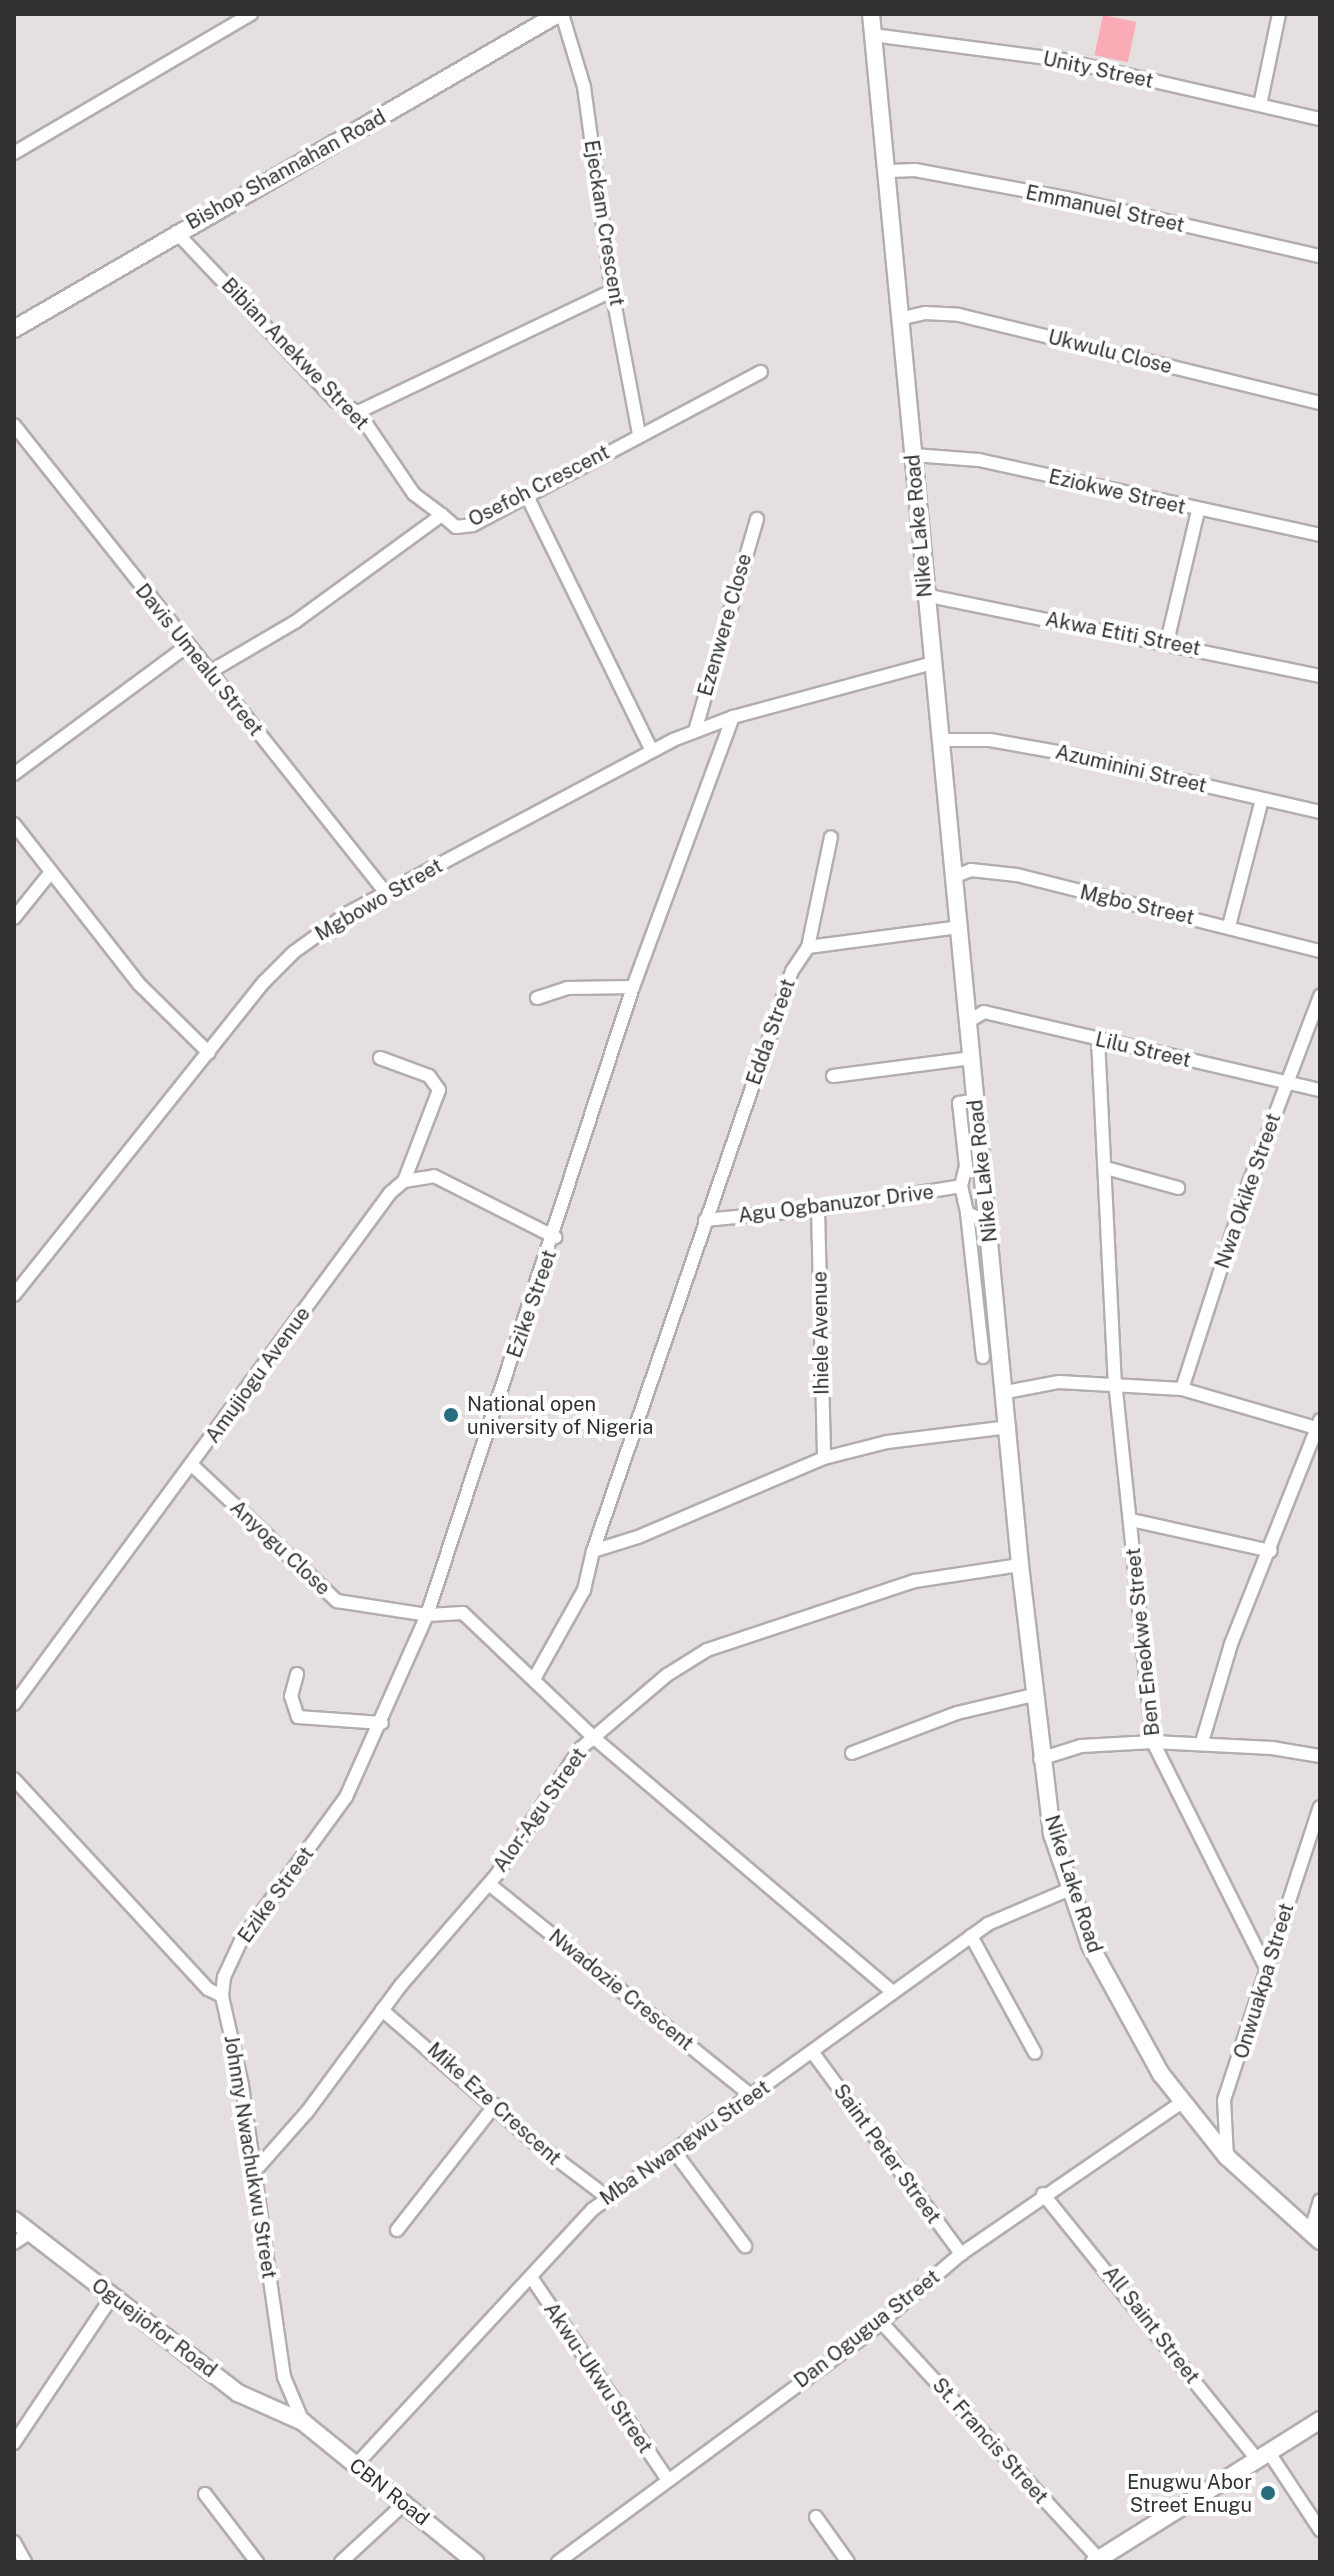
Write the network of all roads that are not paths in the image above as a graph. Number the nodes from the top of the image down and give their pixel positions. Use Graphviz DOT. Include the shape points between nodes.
graph roads {
  1 [pos="251,14"];
  2 [pos="560,14"];
  3 [pos="871,14"];
  4 [pos="1279,14"];
  5 [pos="873,35"];
  6 [pos="1260,105"];
  7 [pos="1320,119"];
  8 [pos="14,153"];
  9 [pos="889,171"];
  10 [pos="176,232"];
  11 [pos="1320,256"];
  12 [pos="612,291"];
  13 [pos="899,319"];
  14 [pos="14,329"];
  15 [pos="761,372"];
  16 [pos="1320,403"];
  17 [pos="358,412"];
  18 [pos="14,425"];
  19 [pos="639,434"];
  20 [pos="913,455"];
  21 [pos="526,494"];
  22 [pos="1198,511"];
  23 [pos="442,515"];
  24 [pos="757,519"];
  25 [pos="1320,535"];
  26 [pos="925,595"];
  27 [pos="1167,642"];
  28 [pos="187,646"];
  29 [pos="933,663"];
  30 [pos="208,673"];
  31 [pos="1320,676"];
  32 [pos="733,717"];
  33 [pos="695,731"];
  34 [pos="940,740"];
  35 [pos="652,751"];
  36 [pos="14,774"];
  37 [pos="1262,799"];
  38 [pos="1320,812"];
  39 [pos="14,824"];
  40 [pos="831,837"];
  41 [pos="51,872"];
  42 [pos="953,877"];
  43 [pos="386,893"];
  44 [pos="14,918"];
  45 [pos="1229,926"];
  46 [pos="959,927"];
  47 [pos="808,947"];
  48 [pos="1320,951"];
  49 [pos="633,987"];
  50 [pos="1320,996"];
  51 [pos="537,998"];
  52 [pos="969,1021"];
  53 [pos="1098,1039"];
  54 [pos="209,1053"];
  55 [pos="380,1058"];
  56 [pos="972,1058"];
  57 [pos="833,1076"];
  58 [pos="1287,1082"];
  59 [pos="1320,1090"];
  60 [pos="976,1100"];
  61 [pos="1106,1168"];
  62 [pos="404,1181"];
  63 [pos="961,1186"];
  64 [pos="1178,1188"];
  65 [pos="818,1209"];
  66 [pos="967,1213"];
  67 [pos="705,1220"];
  68 [pos="988,1222"];
  69 [pos="555,1237"];
  70 [pos="14,1295"];
  71 [pos="983,1357"];
  72 [pos="1115,1381"];
  73 [pos="1182,1389"];
  74 [pos="1006,1392"];
  75 [pos="1319,1426"];
  76 [pos="1009,1427"];
  77 [pos="824,1458"];
  78 [pos="192,1465"];
  79 [pos="1131,1520"];
  80 [pos="593,1551"];
  81 [pos="1271,1551"];
  82 [pos="1020,1565"];
  83 [pos="427,1615"];
  84 [pos="297,1674"];
  85 [pos="534,1679"];
  86 [pos="1034,1695"];
  87 [pos="14,1704"];
  88 [pos="382,1723"];
  89 [pos="593,1737"];
  90 [pos="1153,1742"];
  91 [pos="1202,1742"];
  92 [pos="852,1753"];
  93 [pos="1320,1756"];
  94 [pos="1040,1759"];
  95 [pos="14,1779"];
  96 [pos="1320,1807"];
  97 [pos="489,1884"];
  98 [pos="1070,1889"];
  99 [pos="971,1936"];
  100 [pos="1268,1972"];
  101 [pos="891,1991"];
  102 [pos="222,1996"];
  103 [pos="382,2010"];
  104 [pos="813,2053"];
  105 [pos="1035,2053"];
  106 [pos="752,2096"];
  107 [pos="1181,2103"];
  108 [pos="495,2105"];
  109 [pos="674,2151"];
  110 [pos="1227,2157"];
  111 [pos="253,2173"];
  112 [pos="1043,2194"];
  113 [pos="607,2197"];
  114 [pos="1320,2200"];
  115 [pos="14,2220"];
  116 [pos="397,2230"];
  117 [pos="1315,2237"];
  118 [pos="21,2238"];
  119 [pos="745,2246"];
  120 [pos="961,2254"];
  121 [pos="531,2277"];
  122 [pos="113,2295"];
  123 [pos="881,2322"];
  124 [pos="1320,2420"];
  125 [pos="303,2422"];
  126 [pos="14,2443"];
  127 [pos="1262,2454"];
  128 [pos="355,2466"];
  129 [pos="667,2479"];
  130 [pos="205,2494"];
  131 [pos="406,2502"];
  132 [pos="816,2517"];
  133 [pos="1320,2530"];
  134 [pos="14,2542"];
  135 [pos="1097,2560"];
  136 [pos="25,2562"];
  137 [pos="257,2562"];
  138 [pos="341,2562"];
  139 [pos="475,2562"];
  140 [pos="558,2562"];
  141 [pos="848,2562"];
  1 -- 8 [label="street"];
  2 -- 10 [label="main road, Bishop Shannahan Road"];
  2 -- 12 [label="street, Ejeckam Crescent" via="584,87"];
  3 -- 5 [label="main road, Nike Lake Road"];
  4 -- 6 [label="street"];
  5 -- 6 [label="street, Unity Street" via="1062,60"];
  5 -- 9 [label="main road, Nike Lake Road"];
  6 -- 7 [label="street, Unity Street"];
  9 -- 11 [label="street, Emmanuel Street" via="915,170 1066,198"];
  9 -- 13 [label="main road, Nike Lake Road"];
  10 -- 14 [label="main road, Bishop Shannahan Road"];
  10 -- 17 [label="street, Bibian Anekwe Street" via="336,401"];
  12 -- 17 [label="street"];
  12 -- 19 [label="street, Ejeckam Crescent"];
  13 -- 16 [label="street, Ukwulu Close" via="925,313 959,315"];
  13 -- 20 [label="main road, Nike Lake Road"];
  15 -- 19 [label="street, Osefoh Crescent"];
  17 -- 23 [label="street, Bibian Anekwe Street" via="414,494"];
  18 -- 28 [label="street, Davis Umealu Street"];
  19 -- 21 [label="street, Osefoh Crescent"];
  20 -- 22 [label="street, Eziokwe Street" via="979,460"];
  20 -- 26 [label="main road, Nike Lake Road"];
  21 -- 23 [label="street, Osefoh Crescent" via="473,525 456,527"];
  21 -- 35 [label="street"];
  22 -- 25 [label="street, Eziokwe Street"];
  22 -- 27 [label="street"];
  23 -- 30 [label="street, Osefoh Crescent" via="295,622"];
  24 -- 33 [label="street, Ezenwere Close"];
  26 -- 27 [label="street, Akwa Etiti Street"];
  26 -- 29 [label="main road, Nike Lake Road"];
  27 -- 31 [label="street, Akwa Etiti Street"];
  28 -- 30 [label="street, Davis Umealu Street"];
  28 -- 36 [label="street"];
  29 -- 32 [label="street, Mgbowo Street"];
  29 -- 34 [label="main road, Nike Lake Road"];
  30 -- 43 [label="street, Davis Umealu Street"];
  32 -- 33 [label="street, Mgbowo Street"];
  32 -- 49 [label="street, Ezike Street"];
  33 -- 35 [label="street, Mgbowo Street"];
  34 -- 37 [label="street, Azuminini Street" via="990,740 1049,750"];
  34 -- 42 [label="main road, Nike Lake Road"];
  35 -- 43 [label="street, Mgbowo Street"];
  37 -- 38 [label="street, Azuminini Street"];
  37 -- 45 [label="street"];
  39 -- 41 [label="street"];
  40 -- 47 [label="street, Edda Street"];
  41 -- 44 [label="street"];
  41 -- 54 [label="street" via="139,984"];
  42 -- 45 [label="street, Mgbo Street" via="971,870 1017,875"];
  42 -- 46 [label="main road, Nike Lake Road"];
  43 -- 54 [label="street, Mgbowo Street" via="294,952"];
  45 -- 48 [label="street, Mgbo Street"];
  46 -- 47 [label="street"];
  46 -- 52 [label="main road, Nike Lake Road"];
  47 -- 67 [label="street, Edda Street" via="792,971"];
  49 -- 51 [label="street" via="567,988"];
  49 -- 69 [label="street, Ezike Street"];
  50 -- 58 [label="street, Nwa Okike Street"];
  52 -- 53 [label="street, Lilu Street" via="984,1012"];
  52 -- 56 [label="main road, Nike Lake Road"];
  53 -- 58 [label="street, Lilu Street"];
  53 -- 61 [label="street, Ben Eneokwe Street"];
  54 -- 70 [label="street, Mgbowo Street"];
  55 -- 62 [label="street" via="429,1076 439,1090"];
  56 -- 57 [label="street"];
  56 -- 60 [label="main road, Nike Lake Road"];
  58 -- 59 [label="street, Lilu Street"];
  58 -- 73 [label="street, Nwa Okike Street"];
  60 -- 63 [label="street, Agu Ogbanuzor Drive" via="959,1103 966,1166"];
  60 -- 68 [label="main road, Nike Lake Road"];
  61 -- 64 [label="street"];
  61 -- 72 [label="street, Ben Eneokwe Street"];
  62 -- 69 [label="street" via="434,1176"];
  62 -- 78 [label="street, Amujiogu Avenue" via="390,1193"];
  63 -- 65 [label="street, Agu Ogbanuzor Drive"];
  63 -- 66 [label="street"];
  65 -- 67 [label="street, Agu Ogbanuzor Drive"];
  65 -- 77 [label="street, Ihiele Avenue"];
  66 -- 68 [label="street"];
  66 -- 71 [label="street"];
  67 -- 80 [label="street, Edda Street"];
  68 -- 74 [label="main road, Nike Lake Road"];
  69 -- 83 [label="street, Ezike Street"];
  72 -- 73 [label="street"];
  72 -- 74 [label="street" via="1059,1382"];
  72 -- 79 [label="street, Ben Eneokwe Street"];
  73 -- 75 [label="street"];
  74 -- 76 [label="main road, Nike Lake Road"];
  75 -- 81 [label="street"];
  76 -- 77 [label="street" via="887,1442"];
  76 -- 82 [label="main road, Nike Lake Road"];
  77 -- 80 [label="street"];
  78 -- 83 [label="street, Anyogu Close" via="337,1601"];
  78 -- 87 [label="street, Amujiogu Avenue"];
  79 -- 81 [label="street"];
  79 -- 90 [label="street, Ben Eneokwe Street"];
  80 -- 85 [label="street, Edda Street" via="584,1590"];
  81 -- 91 [label="street" via="1231,1644"];
  82 -- 86 [label="main road, Nike Lake Road"];
  82 -- 89 [label="street, Alor-Agu Street" via="915,1581 707,1650 667,1675"];
  83 -- 85 [label="street, Anyogu Close" via="463,1613"];
  83 -- 88 [label="street, Ezike Street"];
  84 -- 88 [label="street" via="291,1696 298,1717"];
  85 -- 89 [label="street, Anyogu Close"];
  86 -- 92 [label="street" via="957,1713"];
  86 -- 94 [label="main road, Nike Lake Road"];
  88 -- 102 [label="street, Ezike Street" via="346,1797 231,1957"];
  89 -- 97 [label="street, Alor-Agu Street"];
  89 -- 101 [label="street, Anyogu Close"];
  90 -- 91 [label="street"];
  90 -- 94 [label="street" via="1081,1746"];
  90 -- 100 [label="street, Ben Eneokwe Street"];
  91 -- 93 [label="street"];
  94 -- 98 [label="main road, Nike Lake Road" via="1052,1834"];
  95 -- 102 [label="street" via="208,1989"];
  96 -- 100 [label="street, Onwuakpa Street"];
  97 -- 103 [label="street, Alor-Agu Street"];
  97 -- 106 [label="street, Nwadozie Crescent"];
  98 -- 99 [label="street, Mba Nwangwu Street"];
  98 -- 107 [label="main road, Nike Lake Road" via="1120,2005"];
  99 -- 101 [label="street, Mba Nwangwu Street"];
  99 -- 105 [label="street"];
  100 -- 110 [label="street, Onwuakpa Street" via="1224,2100"];
  101 -- 104 [label="street, Mba Nwangwu Street"];
  102 -- 111 [label="street, Johnny Nwachukwu Street" via="242,2085"];
  103 -- 108 [label="street, Mike Eze Crescent"];
  103 -- 111 [label="street, Alor-Agu Street" via="307,2112"];
  104 -- 106 [label="street, Mba Nwangwu Street"];
  104 -- 120 [label="street, Saint Peter Street"];
  106 -- 109 [label="street, Mba Nwangwu Street"];
  107 -- 110 [label="main road, Nike Lake Road"];
  107 -- 112 [label="street, Dan Ogugua Street"];
  108 -- 113 [label="street, Mike Eze Crescent"];
  108 -- 116 [label="street"];
  109 -- 113 [label="street, Mba Nwangwu Street"];
  109 -- 119 [label="street"];
  110 -- 117 [label="main road, Nike Lake Road"];
  111 -- 125 [label="street, Johnny Nwachukwu Street" via="284,2377"];
  112 -- 120 [label="street, Dan Ogugua Street"];
  112 -- 127 [label="street, All Saint Street"];
  113 -- 121 [label="street, Mba Nwangwu Street"];
  114 -- 117 [label="street"];
  115 -- 118 [label="main road, Oguejiofor Road"];
  118 -- 122 [label="main road, Oguejiofor Road"];
  120 -- 123 [label="street, Dan Ogugua Street"];
  121 -- 128 [label="street, Mba Nwangwu Street"];
  121 -- 129 [label="street, Akwu-Ukwu Street"];
  122 -- 125 [label="main road, Oguejiofor Road" via="238,2393"];
  122 -- 126 [label="street"];
  123 -- 129 [label="street, Dan Ogugua Street"];
  123 -- 135 [label="street, St. Francis Street"];
  124 -- 127 [label="main road"];
  125 -- 128 [label="main road, CBN Road"];
  127 -- 133 [label="street, All Saint Street"];
  127 -- 135 [label="main road"];
  128 -- 131 [label="main road, CBN Road"];
  129 -- 140 [label="street, Dan Ogugua Street"];
  130 -- 137 [label="street"];
  131 -- 138 [label="street"];
  131 -- 139 [label="main road, CBN Road"];
  132 -- 141 [label="street"];
  134 -- 136 [label="street"];
}
